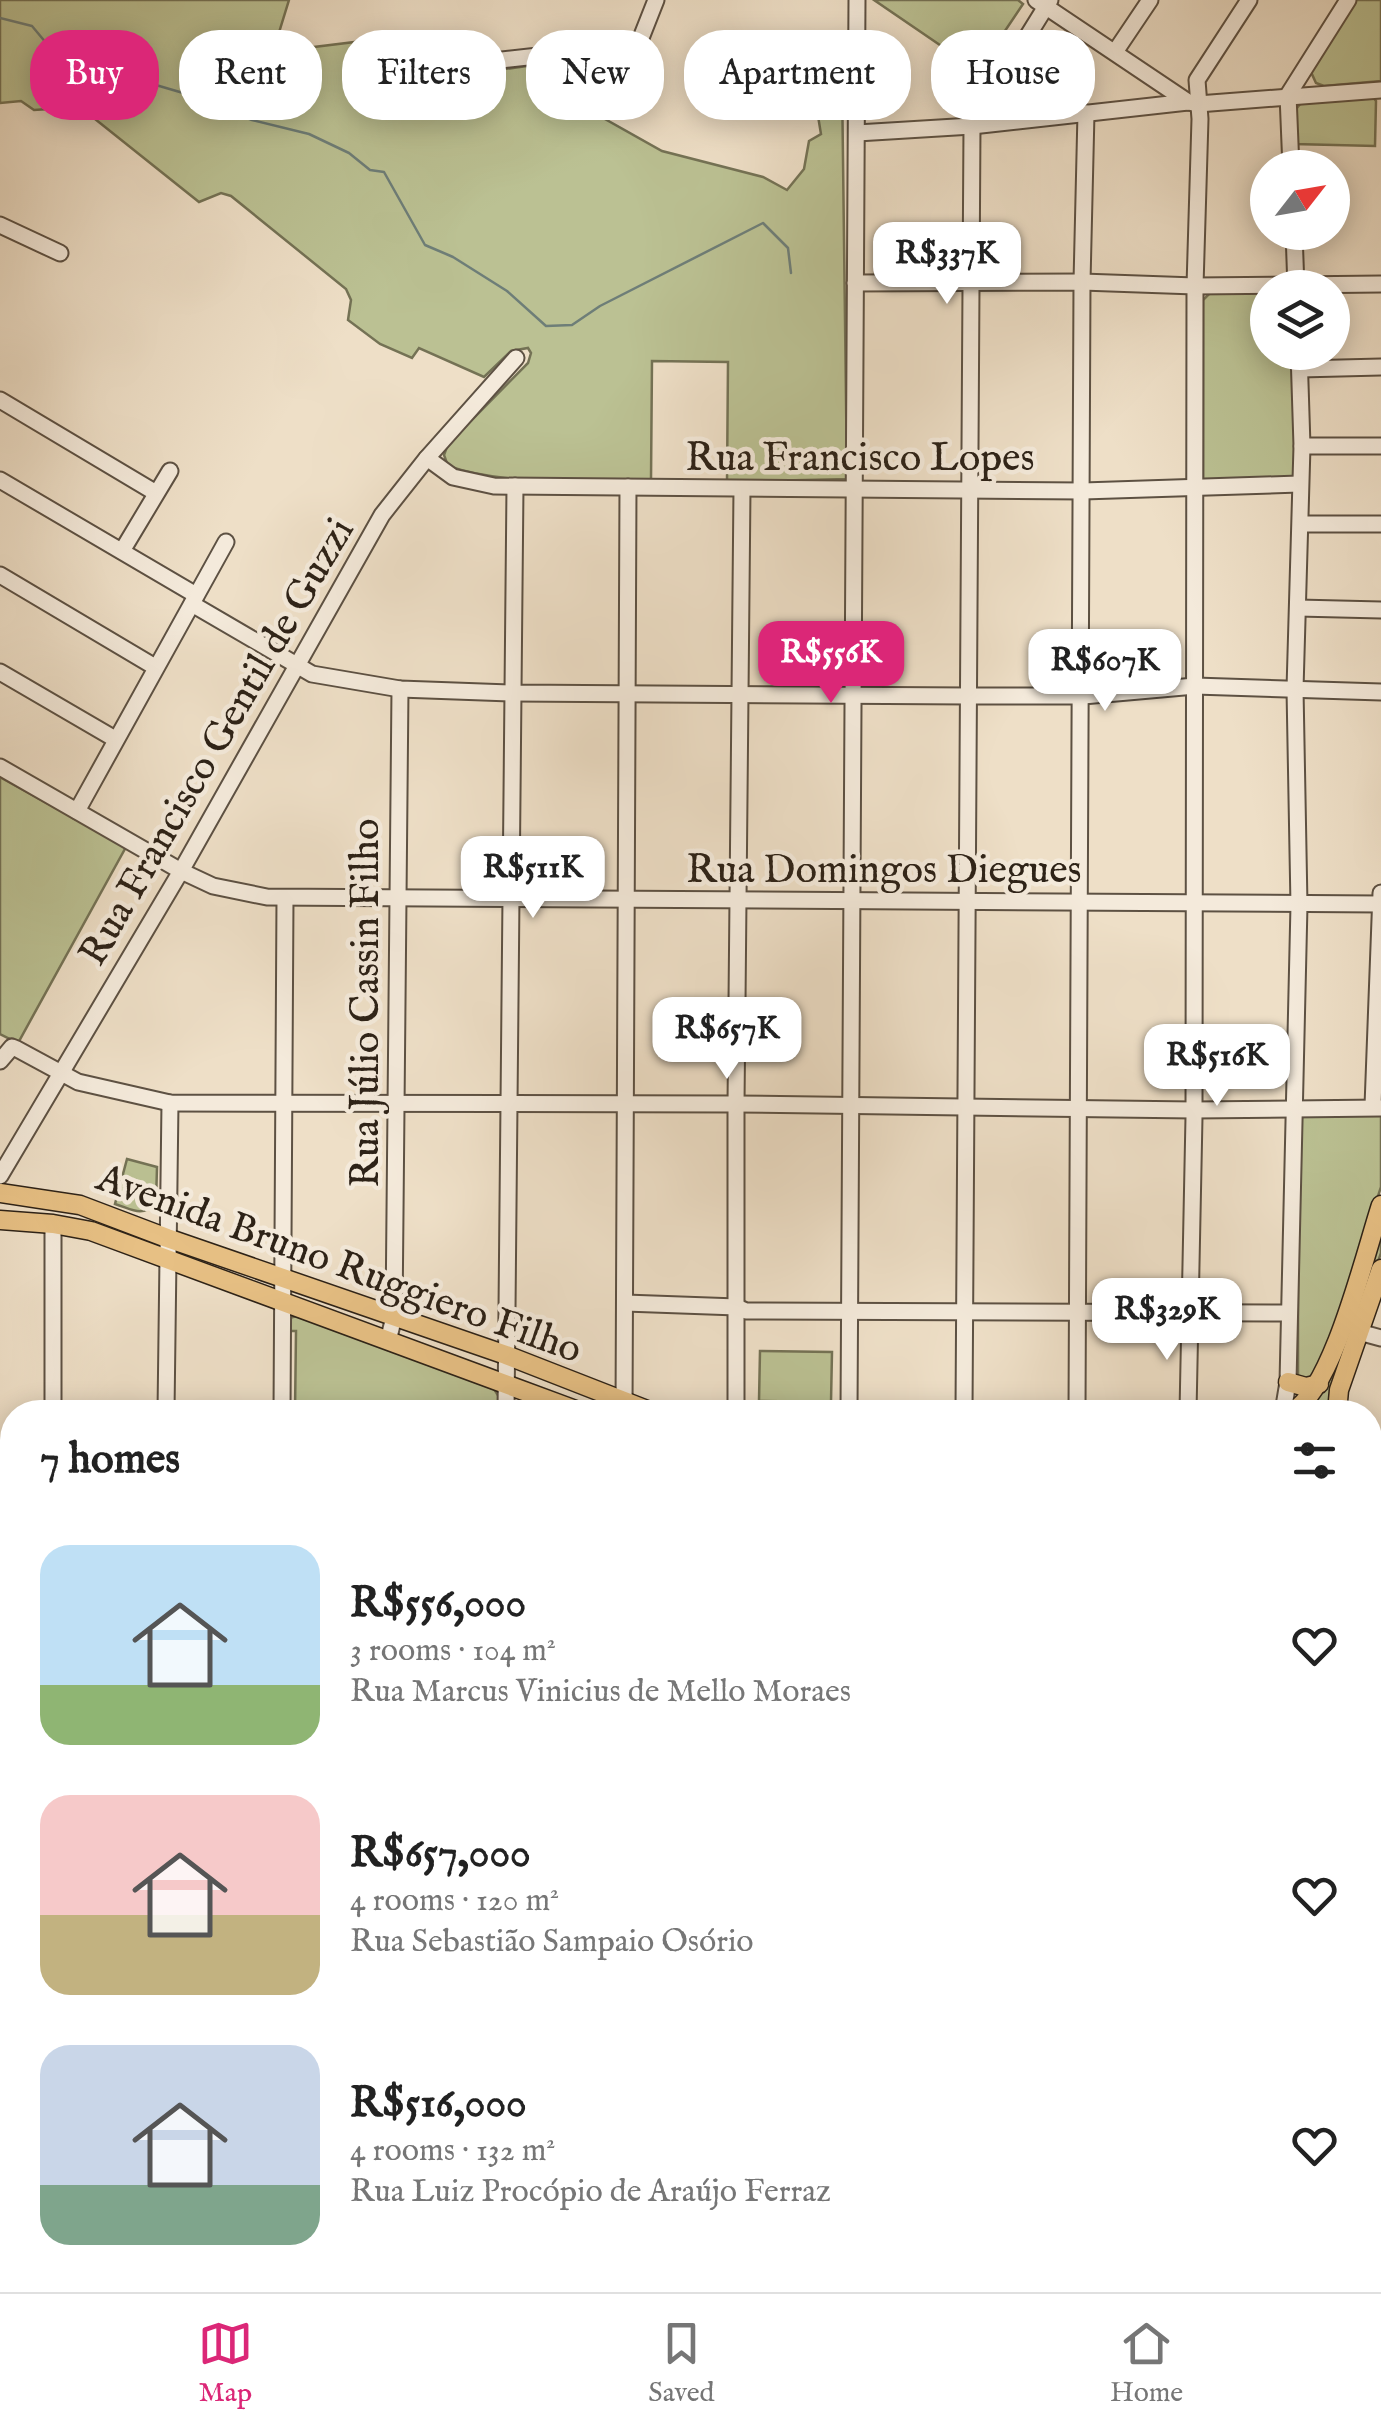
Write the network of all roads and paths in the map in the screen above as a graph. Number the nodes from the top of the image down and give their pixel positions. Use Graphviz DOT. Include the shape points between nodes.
graph roads {
  1 [pos="656,0"];
  2 [pos="857,0"];
  3 [pos="1150,0"];
  4 [pos="1249,0"];
  5 [pos="1348,0"];
  6 [pos="1044,2"];
  7 [pos="1116,52"];
  8 [pos="506,59"];
  9 [pos="1381,90"];
  10 [pos="1288,95"];
  11 [pos="1195,108"];
  12 [pos="1095,113"];
  13 [pos="1025,120"];
  14 [pos="1086,120"];
  15 [pos="972,126"];
  16 [pos="857,132"];
  17 [pos="1290,150"];
  18 [pos="0,225"];
  19 [pos="60,253"];
  20 [pos="1082,282"];
  21 [pos="856,283"];
  22 [pos="970,283"];
  23 [pos="1350,284"];
  24 [pos="1381,284"];
  25 [pos="1250,285"];
  26 [pos="1195,286"];
  27 [pos="516,358"];
  28 [pos="1350,364"];
  29 [pos="1381,366"];
  30 [pos="1300,370"];
  31 [pos="0,400"];
  32 [pos="1302,446"];
  33 [pos="1381,446"];
  34 [pos="427,458"];
  35 [pos="170,472"];
  36 [pos="0,480"];
  37 [pos="1300,484"];
  38 [pos="514,486"];
  39 [pos="628,487"];
  40 [pos="855,487"];
  41 [pos="742,488"];
  42 [pos="970,488"];
  43 [pos="1196,489"];
  44 [pos="1083,491"];
  45 [pos="156,492"];
  46 [pos="1301,524"];
  47 [pos="1381,524"];
  48 [pos="226,542"];
  49 [pos="122,551"];
  50 [pos="0,575"];
  51 [pos="194,600"];
  52 [pos="1298,608"];
  53 [pos="1381,610"];
  54 [pos="295,665"];
  55 [pos="155,667"];
  56 [pos="0,672"];
  57 [pos="1195,686"];
  58 [pos="400,689"];
  59 [pos="1295,689"];
  60 [pos="740,692"];
  61 [pos="1381,692"];
  62 [pos="513,693"];
  63 [pos="626,694"];
  64 [pos="854,694"];
  65 [pos="970,696"];
  66 [pos="1083,696"];
  67 [pos="115,739"];
  68 [pos="0,767"];
  69 [pos="77,812"];
  70 [pos="181,871"];
  71 [pos="1381,893"];
  72 [pos="396,896"];
  73 [pos="511,896"];
  74 [pos="284,898"];
  75 [pos="739,898"];
  76 [pos="853,899"];
  77 [pos="624,900"];
  78 [pos="968,901"];
  79 [pos="1079,901"];
  80 [pos="1195,904"];
  81 [pos="1381,904"];
  82 [pos="1299,905"];
  83 [pos="0,1061"];
  84 [pos="60,1071"];
  85 [pos="170,1103"];
  86 [pos="282,1103"];
  87 [pos="398,1104"];
  88 [pos="510,1104"];
  89 [pos="624,1104"];
  90 [pos="736,1104"];
  91 [pos="967,1106"];
  92 [pos="1377,1106"];
  93 [pos="850,1107"];
  94 [pos="1081,1108"];
  95 [pos="1293,1108"];
  96 [pos="1194,1110"];
  97 [pos="0,1176"];
  98 [pos="0,1193"];
  99 [pos="1381,1206"];
  100 [pos="0,1220"];
  101 [pos="54,1224"];
  102 [pos="167,1247"];
  103 [pos="1381,1269"];
  104 [pos="282,1278"];
  105 [pos="282,1301"];
  106 [pos="625,1303"];
  107 [pos="737,1306"];
  108 [pos="850,1312"];
  109 [pos="1079,1313"];
  110 [pos="1288,1313"];
  111 [pos="965,1314"];
  112 [pos="1192,1315"];
  113 [pos="394,1317"];
  114 [pos="1359,1332"];
  115 [pos="1381,1338"];
  116 [pos="388,1341"];
  117 [pos="506,1355"];
  118 [pos="505,1382"];
  119 [pos="1288,1382"];
  120 [pos="1319,1384"];
  121 [pos="53,1400"];
  122 [pos="166,1400"];
  123 [pos="282,1400"];
  124 [pos="506,1400"];
  125 [pos="551,1400"];
  126 [pos="608,1400"];
  127 [pos="624,1400"];
  128 [pos="736,1400"];
  129 [pos="849,1400"];
  130 [pos="964,1400"];
  131 [pos="1077,1400"];
  132 [pos="1188,1400"];
  133 [pos="1285,1400"];
  134 [pos="1304,1400"];
  135 [pos="1338,1400"];
  1 -- 8 [label="street" via="640,38 628,46"];
  2 -- 16 [label="street"];
  3 -- 7 [label="street"];
  4 -- 11 [label="street" via="1197,80"];
  5 -- 10 [label="street"];
  6 -- 7 [label="street"];
  6 -- 15 [label="street"];
  7 -- 11 [label="street"];
  9 -- 10 [label="street"];
  10 -- 11 [label="street"];
  10 -- 17 [label="street"];
  11 -- 12 [label="street"];
  11 -- 26 [label="street"];
  13 -- 15 [label="street"];
  14 -- 20 [label="street"];
  15 -- 16 [label="street"];
  15 -- 22 [label="street"];
  16 -- 21 [label="street"];
  18 -- 19 [label="street"];
  20 -- 22 [label="street"];
  20 -- 26 [label="street"];
  20 -- 44 [label="street"];
  21 -- 22 [label="street"];
  21 -- 40 [label="street"];
  22 -- 42 [label="street"];
  23 -- 24 [label="street"];
  25 -- 26 [label="street"];
  26 -- 43 [label="street"];
  27 -- 34 [label="street, Rua Francisco Gentil de Guzzi"];
  28 -- 29 [label="street"];
  30 -- 32 [label="street"];
  31 -- 45 [label="street"];
  32 -- 33 [label="street"];
  32 -- 37 [label="street"];
  34 -- 38 [label="street, Rua Francisco Lopes" via="472,483"];
  34 -- 54 [label="street, Rua Francisco Gentil de Guzzi" via="382,515"];
  35 -- 45 [label="street"];
  36 -- 49 [label="street"];
  37 -- 43 [label="street, Rua Francisco Lopes"];
  37 -- 46 [label="street"];
  38 -- 39 [label="street, Rua Francisco Lopes"];
  38 -- 62 [label="street"];
  39 -- 41 [label="street, Rua Francisco Lopes"];
  39 -- 63 [label="street"];
  40 -- 41 [label="street, Rua Francisco Lopes"];
  40 -- 42 [label="street, Rua Francisco Lopes"];
  40 -- 64 [label="street"];
  41 -- 60 [label="street"];
  42 -- 44 [label="street, Rua Francisco Lopes"];
  42 -- 65 [label="street"];
  43 -- 44 [label="street, Rua Francisco Lopes"];
  43 -- 57 [label="street"];
  44 -- 66 [label="street"];
  45 -- 49 [label="street"];
  46 -- 47 [label="street"];
  46 -- 52 [label="street"];
  48 -- 51 [label="street"];
  49 -- 51 [label="street"];
  50 -- 55 [label="street"];
  51 -- 54 [label="street"];
  51 -- 55 [label="street"];
  52 -- 53 [label="street"];
  52 -- 59 [label="street"];
  54 -- 58 [label="street"];
  54 -- 70 [label="street, Rua Francisco Gentil de Guzzi"];
  55 -- 67 [label="street"];
  56 -- 67 [label="street"];
  57 -- 59 [label="street"];
  57 -- 66 [label="street"];
  57 -- 80 [label="street"];
  58 -- 62 [label="street"];
  58 -- 72 [label="street, Rua Júlio Cassin Filho"];
  59 -- 61 [label="street"];
  59 -- 82 [label="street"];
  60 -- 63 [label="street"];
  60 -- 64 [label="street"];
  60 -- 75 [label="street"];
  62 -- 63 [label="street"];
  62 -- 73 [label="street"];
  63 -- 77 [label="street"];
  64 -- 65 [label="street"];
  64 -- 76 [label="street"];
  65 -- 66 [label="street"];
  65 -- 78 [label="street"];
  66 -- 79 [label="street"];
  67 -- 69 [label="street"];
  68 -- 69 [label="street, Rua Domingos Diegues"];
  69 -- 70 [label="street, Rua Domingos Diegues"];
  70 -- 74 [label="street, Rua Domingos Diegues" via="213,886"];
  70 -- 84 [label="street, Rua Francisco Gentil de Guzzi"];
  71 -- 81 [label="street"];
  72 -- 73 [label="street, Rua Domingos Diegues"];
  72 -- 74 [label="street, Rua Domingos Diegues"];
  72 -- 87 [label="street, Rua Júlio Cassin Filho"];
  73 -- 77 [label="street, Rua Domingos Diegues"];
  73 -- 88 [label="street"];
  74 -- 86 [label="street"];
  75 -- 76 [label="street, Rua Domingos Diegues"];
  75 -- 77 [label="street, Rua Domingos Diegues"];
  75 -- 90 [label="street"];
  76 -- 78 [label="street, Rua Domingos Diegues"];
  76 -- 93 [label="street"];
  77 -- 89 [label="street"];
  78 -- 79 [label="street, Rua Domingos Diegues"];
  78 -- 91 [label="street"];
  79 -- 80 [label="street, Rua Domingos Diegues"];
  79 -- 94 [label="street"];
  80 -- 82 [label="street, Rua Domingos Diegues"];
  80 -- 96 [label="street"];
  81 -- 82 [label="street, Rua Domingos Diegues"];
  81 -- 92 [label="street"];
  82 -- 95 [label="street"];
  83 -- 84 [label="street" via="12,1047"];
  84 -- 85 [label="street" via="87,1085"];
  84 -- 97 [label="street, Rua Francisco Gentil de Guzzi"];
  85 -- 86 [label="street"];
  85 -- 102 [label="street"];
  86 -- 87 [label="street"];
  86 -- 104 [label="street"];
  87 -- 88 [label="street"];
  87 -- 113 [label="street, Rua Júlio Cassin Filho"];
  88 -- 89 [label="street"];
  88 -- 117 [label="street"];
  89 -- 90 [label="street"];
  89 -- 106 [label="street"];
  90 -- 93 [label="street"];
  90 -- 107 [label="street"];
  91 -- 93 [label="street"];
  91 -- 94 [label="street"];
  91 -- 111 [label="street"];
  92 -- 95 [label="street"];
  93 -- 108 [label="street"];
  94 -- 96 [label="street"];
  94 -- 109 [label="street"];
  95 -- 96 [label="street"];
  95 -- 110 [label="street"];
  96 -- 112 [label="street"];
  98 -- 102 [label="main road, Avenida Bruno Ruggiero Filho" via="80,1204"];
  99 -- 120 [label="main road"];
  100 -- 101 [label="main road, Avenida Bruno Ruggiero Filho"];
  101 -- 102 [label="main road, Avenida Bruno Ruggiero Filho"];
  101 -- 121 [label="street"];
  102 -- 104 [label="main road, Avenida Bruno Ruggiero Filho"];
  102 -- 105 [label="main road, Avenida Bruno Ruggiero Filho"];
  102 -- 122 [label="street"];
  103 -- 114 [label="main road"];
  104 -- 105 [label="street"];
  104 -- 113 [label="main road, Avenida Bruno Ruggiero Filho"];
  105 -- 116 [label="main road, Avenida Bruno Ruggiero Filho"];
  105 -- 123 [label="street"];
  106 -- 107 [label="street"];
  106 -- 127 [label="street"];
  107 -- 108 [label="street" via="746,1312"];
  107 -- 128 [label="street"];
  108 -- 111 [label="street"];
  108 -- 129 [label="street"];
  109 -- 111 [label="street"];
  109 -- 112 [label="street"];
  109 -- 131 [label="street"];
  110 -- 112 [label="street"];
  110 -- 119 [label="street"];
  111 -- 130 [label="street"];
  112 -- 132 [label="street"];
  113 -- 116 [label="street, Rua Júlio Cassin Filho"];
  113 -- 117 [label="main road, Avenida Bruno Ruggiero Filho"];
  114 -- 115 [label="street"];
  114 -- 135 [label="main road"];
  116 -- 118 [label="main road, Avenida Bruno Ruggiero Filho"];
  117 -- 118 [label="street"];
  117 -- 126 [label="main road, Avenida Bruno Ruggiero Filho"];
  118 -- 124 [label="street"];
  118 -- 125 [label="main road, Avenida Bruno Ruggiero Filho"];
  119 -- 120 [label="main road"];
  119 -- 133 [label="street"];
  120 -- 134 [label="main road"];
}
